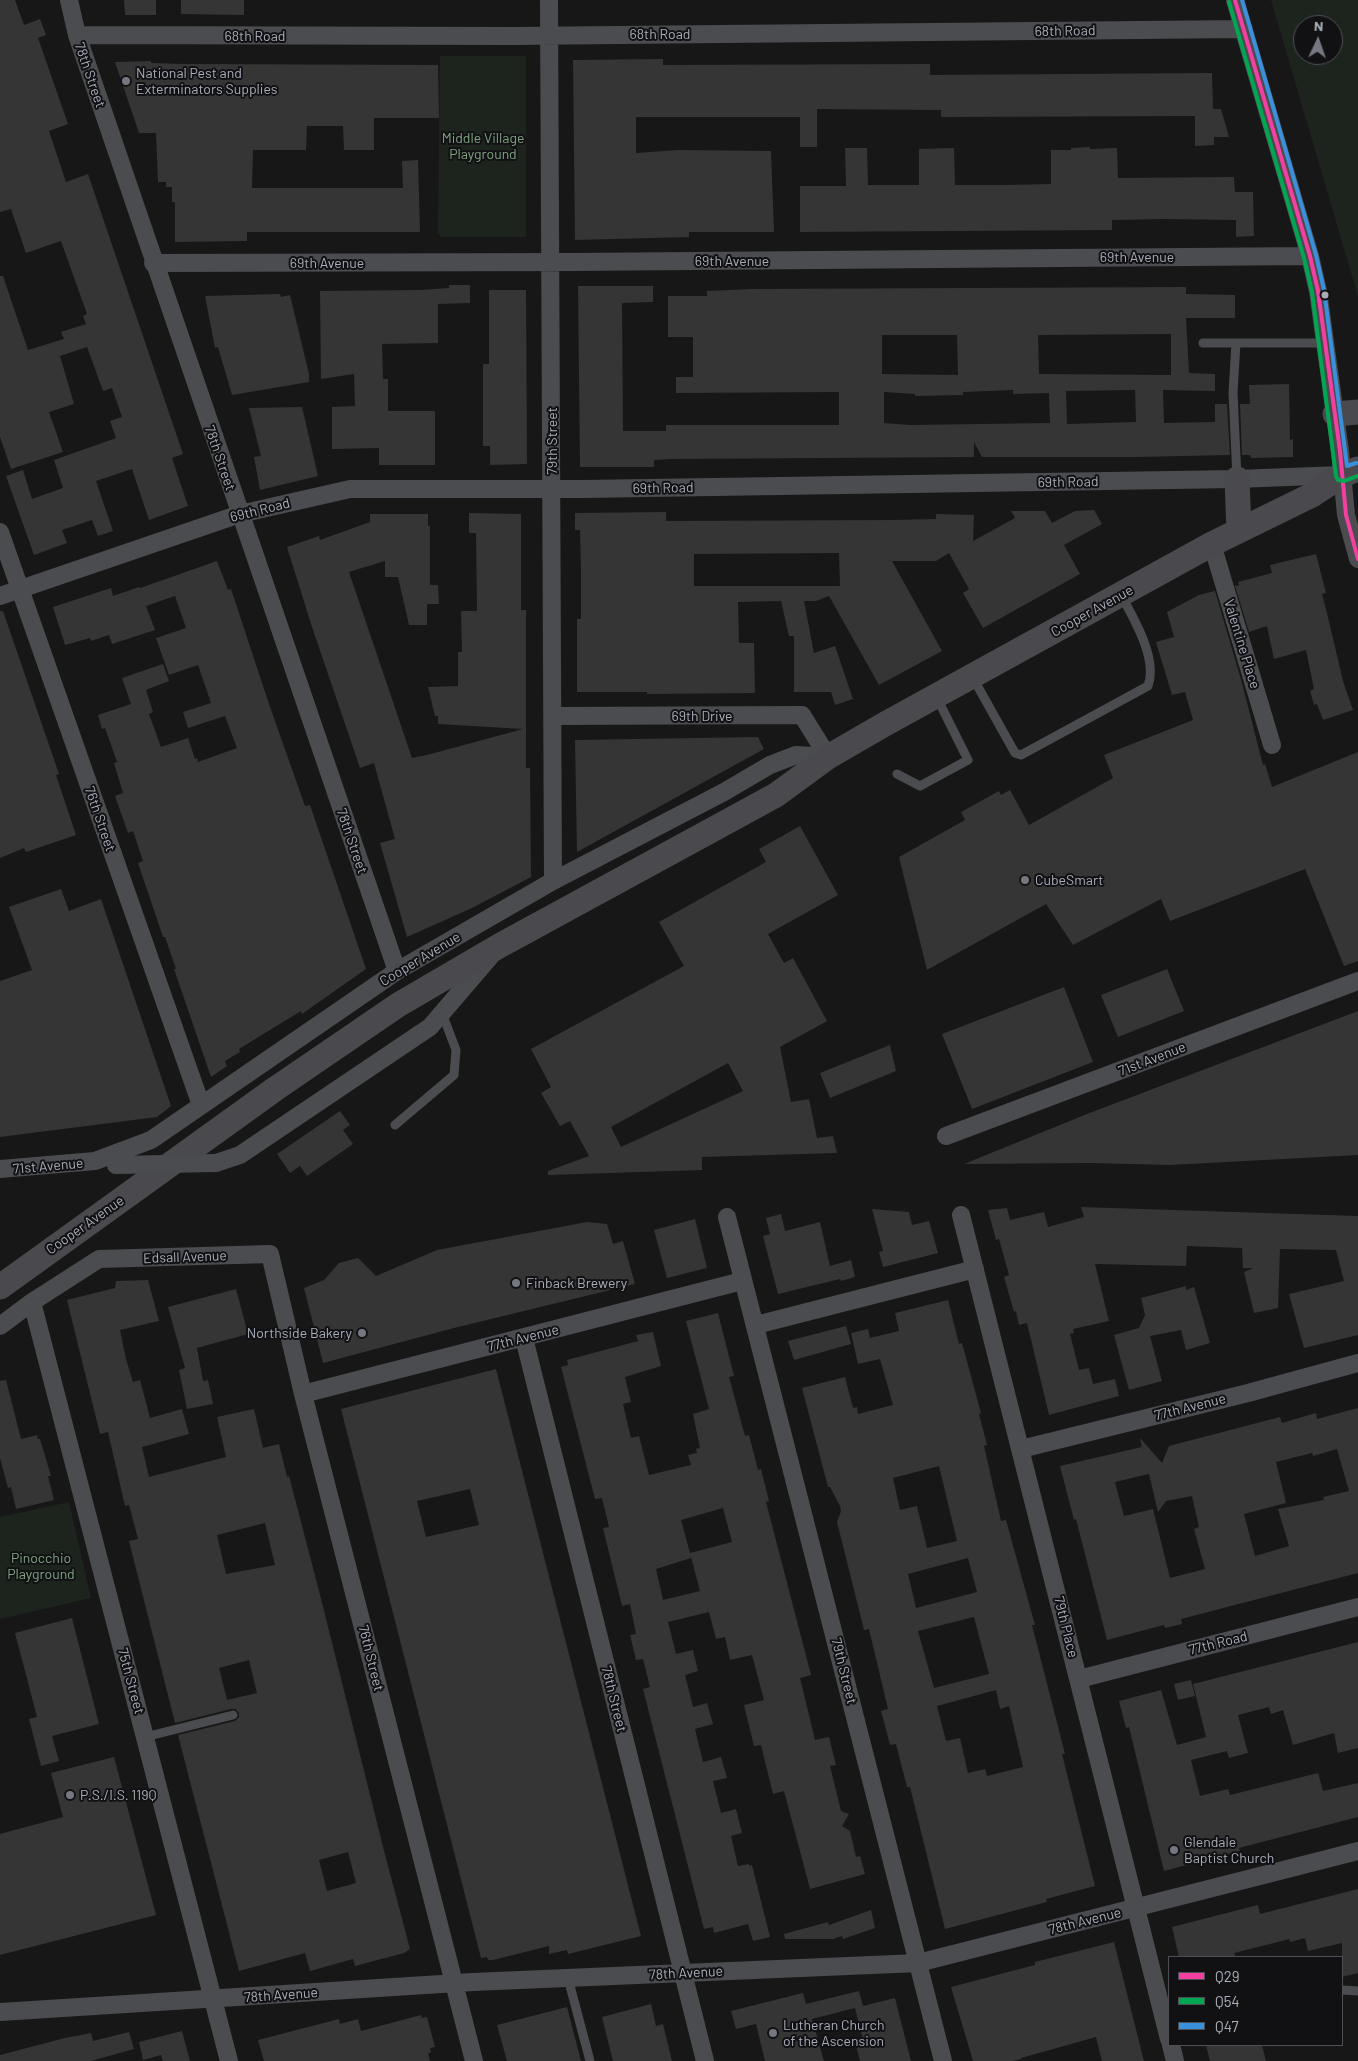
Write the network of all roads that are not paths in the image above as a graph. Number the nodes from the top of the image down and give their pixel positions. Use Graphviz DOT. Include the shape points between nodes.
graph roads {
  1 [pos="69,0"];
  2 [pos="549,0"];
  3 [pos="1236,0"];
  4 [pos="1244,29"];
  5 [pos="77,35"];
  6 [pos="549,35"];
  7 [pos="1310,256"];
  8 [pos="550,262"];
  9 [pos="153,263"];
  10 [pos="1203,343"];
  11 [pos="1236,343"];
  12 [pos="1325,343"];
  13 [pos="1346,413"];
  14 [pos="1350,472"];
  15 [pos="1237,479"];
  16 [pos="552,489"];
  17 [pos="240,514"];
  18 [pos="1239,530"];
  19 [pos="0,532"];
  20 [pos="1212,544"];
  21 [pos="1358,559"];
  22 [pos="20,589"];
  23 [pos="1120,595"];
  24 [pos="0,596"];
  25 [pos="972,676"];
  26 [pos="936,696"];
  27 [pos="553,716"];
  28 [pos="1272,745"];
  29 [pos="828,757"];
  30 [pos="897,774"];
  31 [pos="553,881"];
  32 [pos="498,946"];
  33 [pos="397,971"];
  34 [pos="1358,981"];
  35 [pos="442,1012"];
  36 [pos="201,1105"];
  37 [pos="395,1125"];
  38 [pos="946,1136"];
  39 [pos="95,1162"];
  40 [pos="0,1170"];
  41 [pos="961,1215"];
  42 [pos="727,1218"];
  43 [pos="270,1254"];
  44 [pos="975,1269"];
  45 [pos="742,1281"];
  46 [pos="0,1287"];
  47 [pos="32,1302"];
  48 [pos="756,1325"];
  49 [pos="0,1326"];
  50 [pos="524,1338"];
  51 [pos="1358,1363"];
  52 [pos="303,1394"];
  53 [pos="1021,1448"];
  54 [pos="1358,1607"];
  55 [pos="1079,1678"];
  56 [pos="233,1715"];
  57 [pos="145,1737"];
  58 [pos="1358,1851"];
  59 [pos="1136,1909"];
  60 [pos="918,1963"];
  61 [pos="682,1973"];
  62 [pos="568,1978"];
  63 [pos="454,1984"];
  64 [pos="1343,1990"];
  65 [pos="1358,1990"];
  66 [pos="214,1999"];
  67 [pos="0,2012"];
  68 [pos="1168,2035"];
  69 [pos="1171,2046"];
  70 [pos="229,2061"];
  71 [pos="474,2061"];
  72 [pos="590,2061"];
  73 [pos="705,2061"];
  74 [pos="943,2061"];
  75 [pos="1175,2061"];
  1 -- 5 [label="street, 78th Street"];
  2 -- 6 [label="street, 79th Street"];
  3 -- 4 [label="street"];
  4 -- 6 [label="street, 68th Road"];
  4 -- 7 [label="street"];
  5 -- 6 [label="street, 68th Road"];
  5 -- 9 [label="street, 78th Street"];
  6 -- 8 [label="street, 79th Street"];
  7 -- 8 [label="street, 69th Avenue"];
  7 -- 12 [label="street"];
  8 -- 9 [label="street, 69th Avenue"];
  8 -- 16 [label="street, 79th Street"];
  9 -- 17 [label="street, 78th Street"];
  10 -- 11 [label="lane"];
  11 -- 12 [label="lane"];
  11 -- 15 [label="lane" via="1233,394"];
  12 -- 13 [label="street"];
  13 -- 14 [label="street"];
  14 -- 15 [label="street, 69th Road"];
  14 -- 18 [label="main road, Cooper Avenue" via="1312,495"];
  14 -- 21 [label="street" via="1346,515"];
  15 -- 16 [label="street, 69th Road"];
  15 -- 18 [label="main road"];
  16 -- 17 [label="street, 69th Road" via="350,489"];
  16 -- 27 [label="street, 79th Street"];
  17 -- 22 [label="street, 69th Road"];
  17 -- 33 [label="street, 78th Street"];
  18 -- 20 [label="main road, Cooper Avenue"];
  19 -- 22 [label="street, 76th Street"];
  20 -- 23 [label="main road, Cooper Avenue"];
  20 -- 28 [label="street, Valentine Place"];
  22 -- 24 [label="street, 69th Road"];
  22 -- 36 [label="street, 76th Street"];
  23 -- 25 [label="main road, Cooper Avenue"];
  23 -- 25 [label="lane" via="1136,623 1151,665 1148,686 1021,755 1015,754"];
  25 -- 26 [label="main road, Cooper Avenue"];
  26 -- 29 [label="main road, Cooper Avenue"];
  26 -- 30 [label="lane" via="968,760 920,786"];
  27 -- 29 [label="street, 69th Drive" via="802,716"];
  27 -- 31 [label="street, 79th Street"];
  29 -- 31 [label="street, Cooper Avenue" via="796,755 770,765"];
  29 -- 32 [label="main road, Cooper Avenue" via="776,795"];
  31 -- 33 [label="street, Cooper Avenue"];
  32 -- 35 [label="street, Cooper Avenue"];
  32 -- 46 [label="main road, Cooper Avenue" via="398,1005 283,1083"];
  33 -- 36 [label="street, Cooper Avenue"];
  34 -- 38 [label="street, 71st Avenue"];
  35 -- 37 [label="lane" via="456,1050 454,1075"];
  35 -- 39 [label="street, Cooper Avenue, bridge" via="423,1032 240,1155 216,1164 116,1165"];
  36 -- 39 [label="street, Cooper Avenue" via="151,1140"];
  39 -- 40 [label="street, 71st Avenue"];
  41 -- 44 [label="street, 79th Place"];
  42 -- 45 [label="street, 79th Street"];
  43 -- 47 [label="street, Edsall Avenue" via="99,1259"];
  43 -- 52 [label="street, 76th Street"];
  44 -- 48 [label="street"];
  44 -- 53 [label="street, 79th Place"];
  45 -- 48 [label="street, 79th Street"];
  45 -- 50 [label="street, 77th Avenue"];
  47 -- 49 [label="street"];
  47 -- 57 [label="street, 75th Street"];
  48 -- 60 [label="street, 79th Street"];
  50 -- 52 [label="street, 77th Avenue"];
  50 -- 61 [label="street, 78th Street"];
  51 -- 53 [label="street, 77th Avenue"];
  52 -- 63 [label="street, 76th Street"];
  53 -- 55 [label="street, 79th Place"];
  54 -- 55 [label="street, 77th Road"];
  55 -- 59 [label="street, 79th Place"];
  56 -- 57 [label="lane"];
  57 -- 66 [label="street, 75th Street"];
  58 -- 59 [label="street, 78th Avenue"];
  59 -- 60 [label="street, 78th Avenue"];
  59 -- 68 [label="street, 79th Place"];
  60 -- 61 [label="street, 78th Avenue"];
  60 -- 74 [label="street, 79th Street"];
  61 -- 62 [label="street, 78th Avenue"];
  61 -- 73 [label="street, 78th Street"];
  62 -- 63 [label="street, 78th Avenue"];
  62 -- 72 [label="lane"];
  63 -- 66 [label="street, 78th Avenue"];
  63 -- 71 [label="street, 76th Street"];
  64 -- 65 [label="lane"];
  66 -- 67 [label="street, 78th Avenue"];
  66 -- 70 [label="street, 75th Street"];
  69 -- 75 [label="street"];
}
